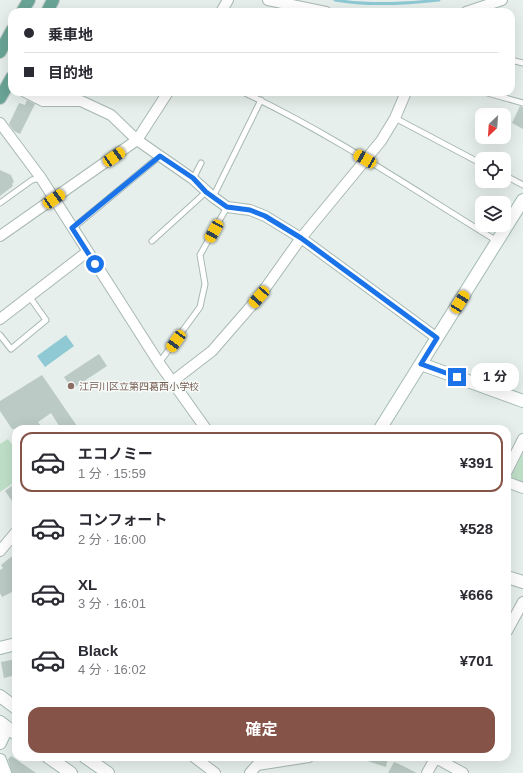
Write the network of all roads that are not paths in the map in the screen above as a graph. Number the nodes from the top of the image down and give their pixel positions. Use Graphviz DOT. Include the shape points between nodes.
graph roads {
  1 [pos="268,0"];
  2 [pos="502,0"];
  3 [pos="307,8"];
  4 [pos="478,8"];
  5 [pos="8,37"];
  6 [pos="0,52"];
  7 [pos="8,86"];
  8 [pos="33,96"];
  9 [pos="165,96"];
  10 [pos="252,96"];
  11 [pos="404,96"];
  12 [pos="498,96"];
  13 [pos="0,98"];
  14 [pos="261,100"];
  15 [pos="523,103"];
  16 [pos="396,118"];
  17 [pos="0,123"];
  18 [pos="137,140"];
  19 [pos="160,156"];
  20 [pos="365,159"];
  21 [pos="475,160"];
  22 [pos="201,163"];
  23 [pos="41,178"];
  24 [pos="193,178"];
  25 [pos="511,179"];
  26 [pos="523,185"];
  27 [pos="209,195"];
  28 [pos="54,199"];
  29 [pos="0,203"];
  30 [pos="227,207"];
  31 [pos="521,208"];
  32 [pos="72,228"];
  33 [pos="0,236"];
  34 [pos="301,238"];
  35 [pos="152,241"];
  36 [pos="498,242"];
  37 [pos="87,252"];
  38 [pos="29,296"];
  39 [pos="0,319"];
  40 [pos="0,335"];
  41 [pos="437,338"];
  42 [pos="159,363"];
  43 [pos="421,364"];
  44 [pos="172,382"];
  45 [pos="523,401"];
  46 [pos="203,425"];
  47 [pos="383,425"];
  48 [pos="523,439"];
  49 [pos="511,463"];
  50 [pos="511,484"];
  51 [pos="523,488"];
  52 [pos="12,537"];
  53 [pos="0,551"];
  54 [pos="511,578"];
  55 [pos="523,582"];
  56 [pos="523,602"];
  57 [pos="511,624"];
  58 [pos="12,645"];
  59 [pos="0,648"];
  60 [pos="0,696"];
  61 [pos="12,705"];
  62 [pos="8,728"];
  63 [pos="0,743"];
  64 [pos="54,761"];
  65 [pos="95,761"];
  66 [pos="199,761"];
  67 [pos="279,761"];
  68 [pos="433,761"];
  69 [pos="442,761"];
  70 [pos="71,773"];
  71 [pos="108,773"];
  72 [pos="215,773"];
  73 [pos="250,773"];
  74 [pos="427,773"];
  75 [pos="463,773"];
  1 -- 3 [label="street"];
  2 -- 4 [label="street"];
  5 -- 6 [label="main road"];
  7 -- 13 [label="main road"];
  8 -- 18 [label="street" via="43,101 81,101 111,115"];
  9 -- 18 [label="street"];
  10 -- 14 [label="lane"];
  11 -- 16 [label="street"];
  12 -- 15 [label="lane"];
  14 -- 20 [label="lane"];
  14 -- 27 [label="lane"];
  16 -- 20 [label="street"];
  16 -- 21 [label="lane"];
  17 -- 23 [label="street"];
  18 -- 19 [label="street"];
  18 -- 28 [label="street"];
  19 -- 24 [label="street"];
  19 -- 32 [label="lane"];
  20 -- 34 [label="street"];
  20 -- 36 [label="lane"];
  22 -- 24 [label="lane"];
  23 -- 28 [label="street"];
  23 -- 29 [label="lane" via="32,180"];
  24 -- 27 [label="street"];
  25 -- 26 [label="lane"];
  27 -- 30 [label="street"];
  27 -- 35 [label="lane"];
  28 -- 32 [label="street"];
  28 -- 33 [label="street"];
  30 -- 34 [label="street" via="250,210 265,216"];
  30 -- 42 [label="lane" via="200,255 206,284 200,307"];
  31 -- 36 [label="street"];
  32 -- 37 [label="street"];
  34 -- 41 [label="street"];
  34 -- 44 [label="street" via="259,297 212,351"];
  36 -- 41 [label="street"];
  37 -- 38 [label="street"];
  37 -- 42 [label="street"];
  38 -- 39 [label="street"];
  38 -- 40 [label="lane" via="46,320 10,348"];
  41 -- 43 [label="street"];
  42 -- 44 [label="street"];
  43 -- 45 [label="street"];
  43 -- 47 [label="street"];
  44 -- 46 [label="street"];
  48 -- 49 [label="street"];
  50 -- 51 [label="street"];
  52 -- 53 [label="street"];
  54 -- 55 [label="street"];
  56 -- 57 [label="street"];
  58 -- 59 [label="street"];
  60 -- 61 [label="street"];
  62 -- 63 [label="street"];
  64 -- 70 [label="street"];
  65 -- 71 [label="street"];
  66 -- 72 [label="street"];
  67 -- 73 [label="street" via="257,764"];
  68 -- 74 [label="street"];
  69 -- 75 [label="street"];
}
